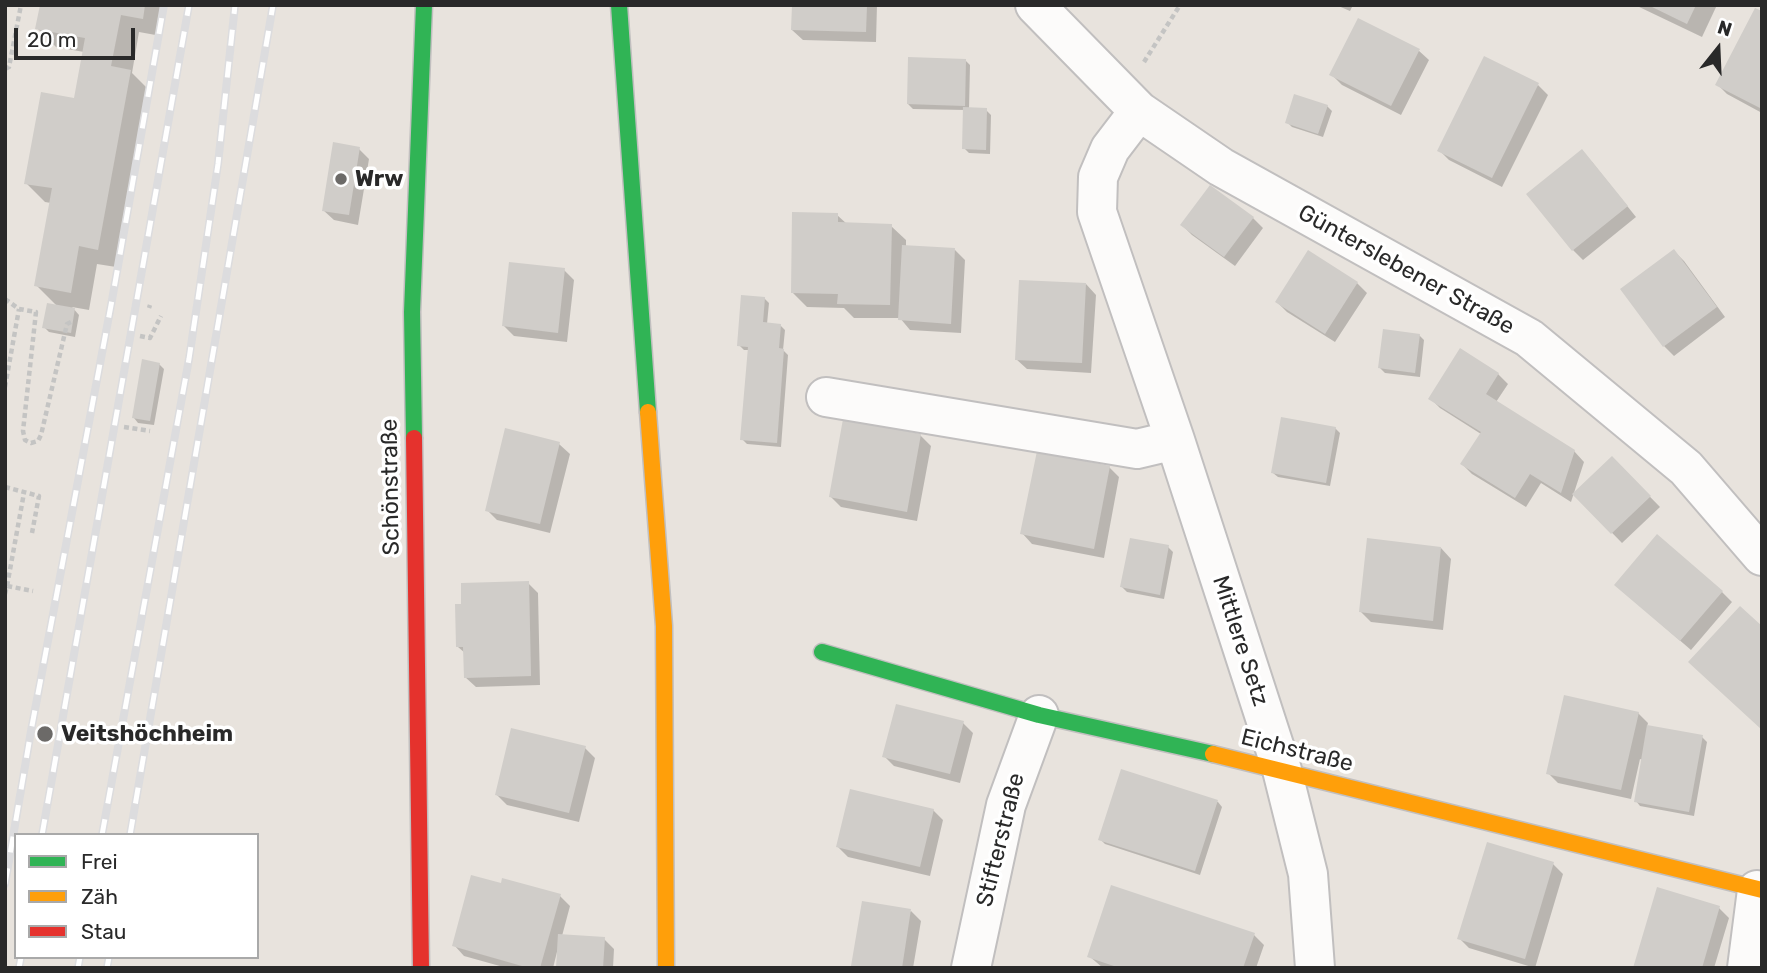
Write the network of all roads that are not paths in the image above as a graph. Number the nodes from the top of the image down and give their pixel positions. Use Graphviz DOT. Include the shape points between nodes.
graph roads {
  1 [pos="424,5"];
  2 [pos="620,5"];
  3 [pos="1035,5"];
  4 [pos="1139,111"];
  5 [pos="826,397"];
  6 [pos="1175,440"];
  7 [pos="1762,556"];
  8 [pos="822,652"];
  9 [pos="1039,715"];
  10 [pos="1282,771"];
  11 [pos="1759,890"];
  12 [pos="421,968"];
  13 [pos="666,968"];
  14 [pos="971,968"];
  15 [pos="1315,968"];
  16 [pos="1747,968"];
  1 -- 12 [label="street, Schönstraße" via="412,312"];
  2 -- 13 [label="street" via="664,626"];
  3 -- 4 [label="street, Günterslebener Straße"];
  4 -- 6 [label="street, Mittlere Setz" via="1110,149 1098,177 1097,212"];
  4 -- 7 [label="street, Günterslebener Straße" via="1221,167 1529,338 1686,468"];
  5 -- 6 [label="street" via="1137,449"];
  6 -- 10 [label="street, Mittlere Setz"];
  8 -- 9 [label="street, Eichstraße"];
  9 -- 10 [label="street, Eichstraße"];
  9 -- 14 [label="street, Stifterstraße" via="1006,805"];
  10 -- 11 [label="street, Eichstraße"];
  10 -- 15 [label="street, Mittlere Setz" via="1308,874"];
  11 -- 16 [label="street"];
}
